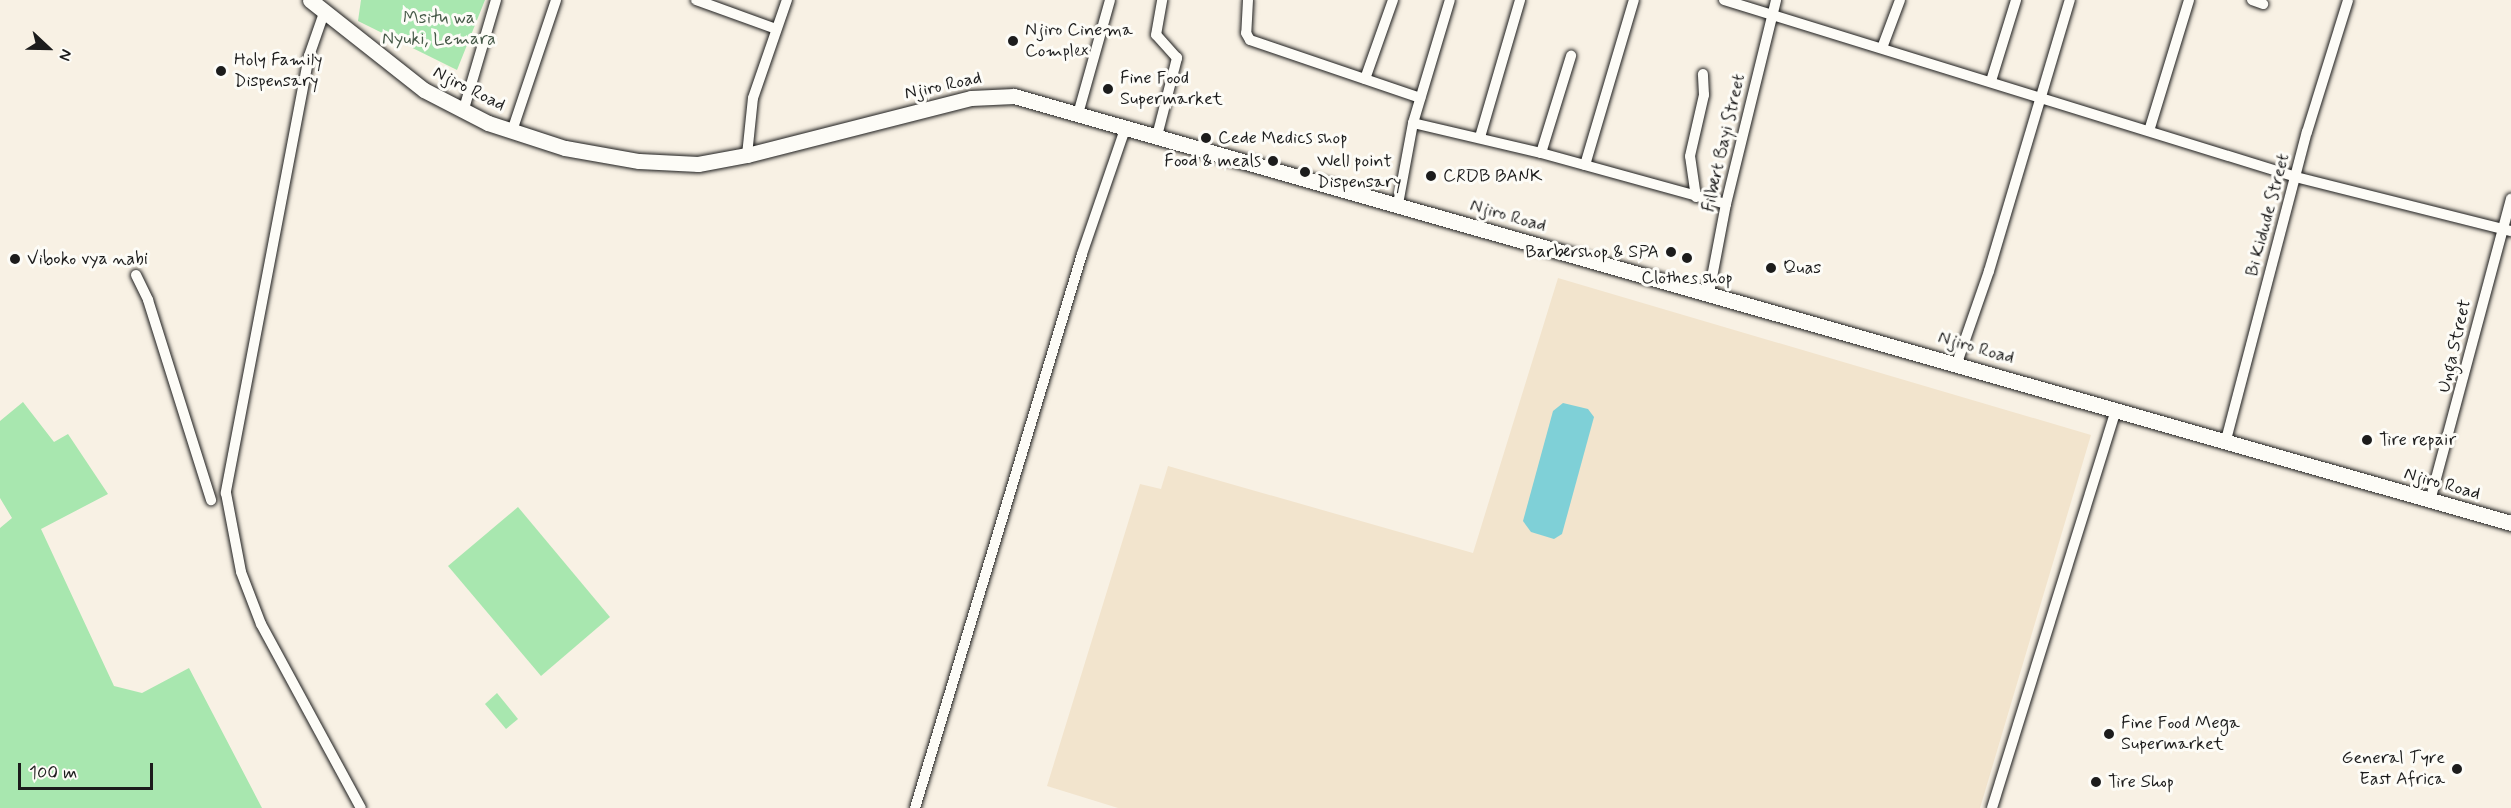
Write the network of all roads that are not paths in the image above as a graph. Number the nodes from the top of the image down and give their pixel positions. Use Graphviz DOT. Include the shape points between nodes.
graph roads {
  1 [pos="310,0"];
  2 [pos="496,0"];
  3 [pos="556,0"];
  4 [pos="696,0"];
  5 [pos="787,0"];
  6 [pos="1110,0"];
  7 [pos="1162,0"];
  8 [pos="1248,0"];
  9 [pos="1393,0"];
  10 [pos="1450,0"];
  11 [pos="1520,0"];
  12 [pos="1634,0"];
  13 [pos="1724,0"];
  14 [pos="1776,0"];
  15 [pos="1900,0"];
  16 [pos="2016,0"];
  17 [pos="2070,0"];
  18 [pos="2189,0"];
  19 [pos="2348,0"];
  20 [pos="325,10"];
  21 [pos="1772,15"];
  22 [pos="776,29"];
  23 [pos="1882,48"];
  24 [pos="1571,56"];
  25 [pos="1703,74"];
  26 [pos="1365,79"];
  27 [pos="1991,81"];
  28 [pos="1420,98"];
  29 [pos="2042,98"];
  30 [pos="463,112"];
  31 [pos="1078,114"];
  32 [pos="1413,123"];
  33 [pos="1126,126"];
  34 [pos="512,131"];
  35 [pos="2149,131"];
  36 [pos="1157,136"];
  37 [pos="1480,137"];
  38 [pos="1542,153"];
  39 [pos="747,155"];
  40 [pos="1585,165"];
  41 [pos="2296,177"];
  42 [pos="1696,197"];
  43 [pos="2511,199"];
  44 [pos="1398,204"];
  45 [pos="1726,204"];
  46 [pos="2506,230"];
  47 [pos="136,275"];
  48 [pos="1709,293"];
  49 [pos="1957,363"];
  50 [pos="2116,410"];
  51 [pos="2226,440"];
  52 [pos="211,500"];
  53 [pos="2430,501"];
  54 [pos="2511,523"];
  55 [pos="361,808"];
  56 [pos="915,808"];
  57 [pos="1992,808"];
  1 -- 20 [label="street, Njiro Road"];
  2 -- 30 [label="street"];
  3 -- 34 [label="street"];
  4 -- 22 [label="street"];
  5 -- 22 [label="street"];
  6 -- 31 [label="street"];
  7 -- 36 [label="street" via="1156,35 1177,58"];
  8 -- 26 [label="street" via="1246,33 1250,40"];
  9 -- 26 [label="street"];
  10 -- 28 [label="street"];
  11 -- 37 [label="street"];
  12 -- 40 [label="street"];
  13 -- 21 [label="street"];
  14 -- 21 [label="street, Filbert Bayi Street"];
  15 -- 23 [label="street"];
  16 -- 27 [label="street"];
  17 -- 29 [label="street"];
  18 -- 35 [label="street"];
  19 -- 41 [label="street, Bi Kidude Street"];
  20 -- 30 [label="street, Njiro Road" via="424,90"];
  20 -- 55 [label="street" via="307,66 226,493 236,552 261,624"];
  21 -- 23 [label="street"];
  21 -- 45 [label="street, Filbert Bayi Street"];
  22 -- 39 [label="street" via="753,98"];
  23 -- 27 [label="street"];
  24 -- 38 [label="street"];
  25 -- 42 [label="street" via="1704,95 1690,156"];
  26 -- 28 [label="street"];
  27 -- 29 [label="street"];
  28 -- 32 [label="street"];
  29 -- 35 [label="street"];
  29 -- 49 [label="street"];
  30 -- 34 [label="street, Njiro Road"];
  31 -- 33 [label="street, Njiro Road"];
  31 -- 39 [label="street, Njiro Road" via="1026,98 986,96"];
  32 -- 37 [label="street"];
  32 -- 44 [label="street"];
  33 -- 36 [label="street, Njiro Road"];
  33 -- 56 [label="street" via="1079,265"];
  34 -- 39 [label="street, Njiro Road" via="566,148 639,161 698,164"];
  35 -- 41 [label="street"];
  36 -- 44 [label="street, Njiro Road"];
  37 -- 38 [label="street"];
  38 -- 40 [label="street"];
  40 -- 42 [label="street"];
  41 -- 46 [label="street"];
  41 -- 51 [label="street, Bi Kidude Street"];
  42 -- 45 [label="street"];
  43 -- 46 [label="street, Unga Street"];
  44 -- 48 [label="street, Njiro Road"];
  45 -- 48 [label="street, Filbert Bayi Street"];
  46 -- 53 [label="street, Unga Street"];
  47 -- 52 [label="street" via="148,300"];
  48 -- 49 [label="street, Njiro Road"];
  49 -- 50 [label="street, Njiro Road"];
  50 -- 51 [label="street, Njiro Road"];
  50 -- 57 [label="street"];
  51 -- 53 [label="street, Njiro Road"];
  53 -- 54 [label="street, Njiro Road"];
}
